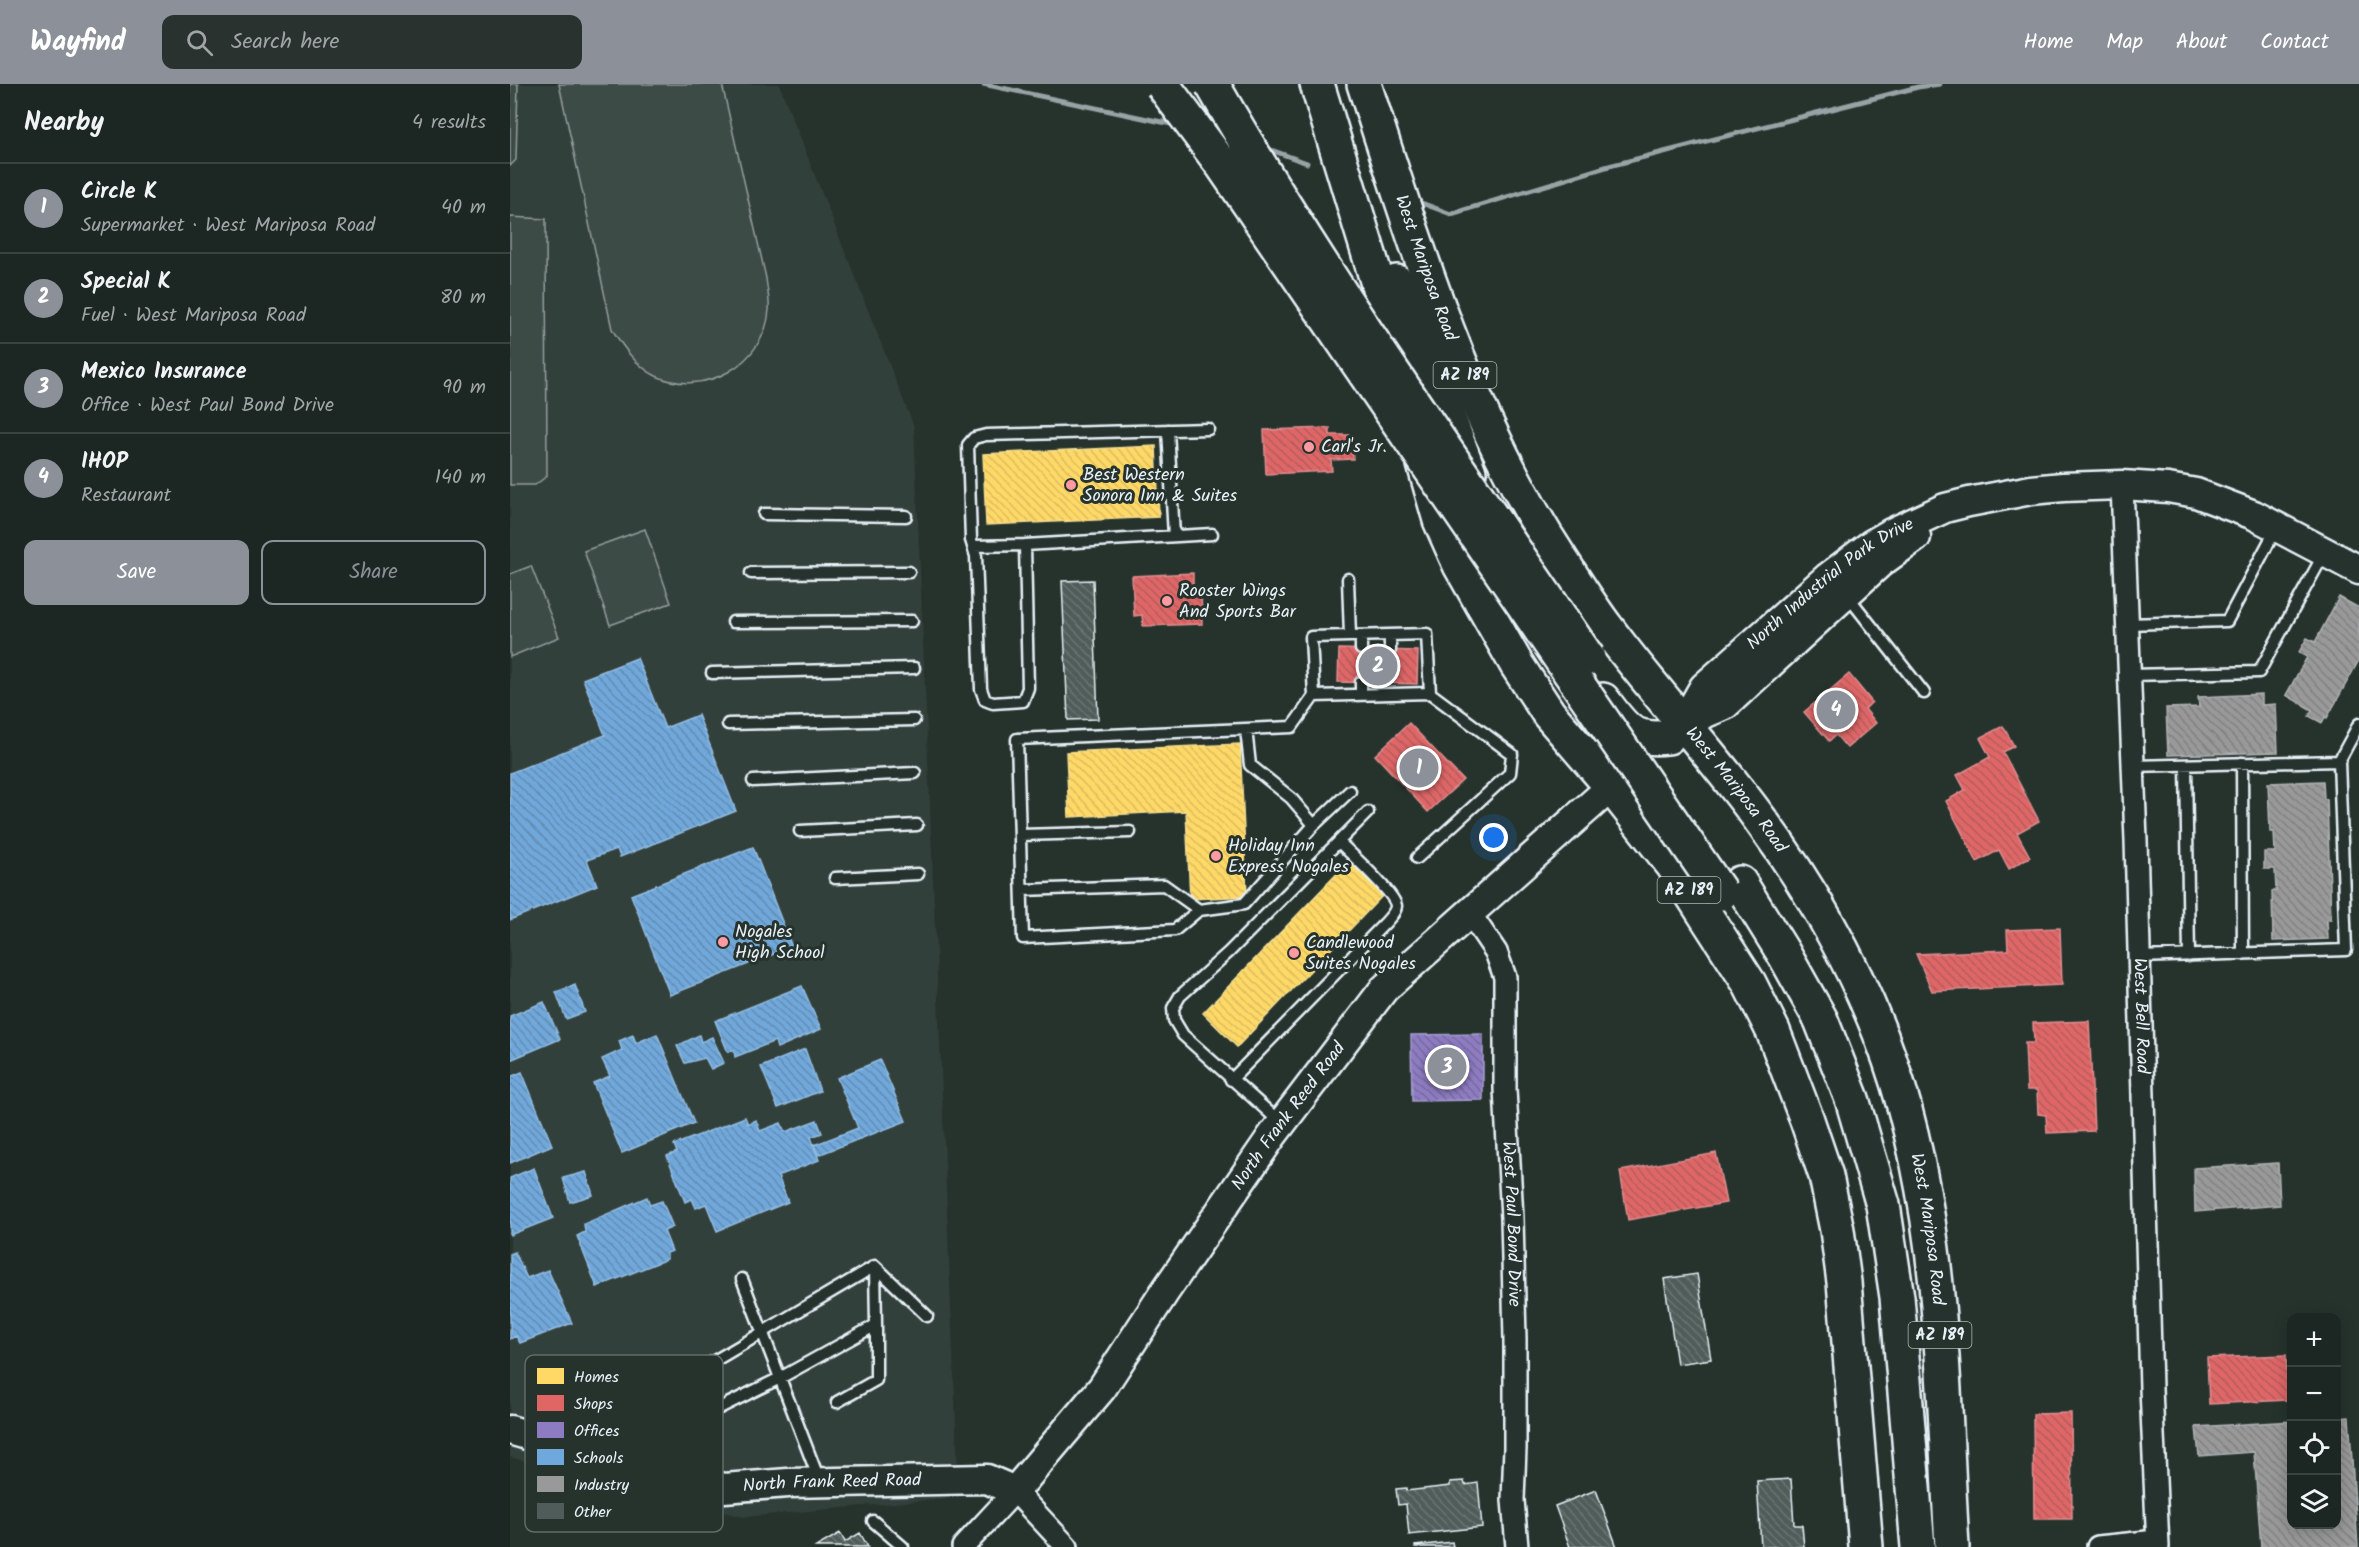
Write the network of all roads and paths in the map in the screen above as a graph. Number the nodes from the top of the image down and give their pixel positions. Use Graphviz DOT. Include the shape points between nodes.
graph roads {
  1 [pos="1162,84"];
  2 [pos="1212,84"];
  3 [pos="1317,84"];
  4 [pos="1364,84"];
  5 [pos="1386,279"];
  6 [pos="1208,429"];
  7 [pos="1168,430"];
  8 [pos="2122,485"];
  9 [pos="764,514"];
  10 [pos="906,516"];
  11 [pos="2277,527"];
  12 [pos="1212,534"];
  13 [pos="1174,536"];
  14 [pos="1025,545"];
  15 [pos="973,546"];
  16 [pos="2325,552"];
  17 [pos="2359,570"];
  18 [pos="909,572"];
  19 [pos="751,573"];
  20 [pos="1348,579"];
  21 [pos="1838,584"];
  22 [pos="912,621"];
  23 [pos="733,622"];
  24 [pos="2127,624"];
  25 [pos="1390,635"];
  26 [pos="1355,636"];
  27 [pos="1361,649"];
  28 [pos="1390,650"];
  29 [pos="914,668"];
  30 [pos="712,673"];
  31 [pos="2130,675"];
  32 [pos="1361,682"];
  33 [pos="1430,693"];
  34 [pos="1924,693"];
  35 [pos="1361,694"];
  36 [pos="1314,696"];
  37 [pos="914,720"];
  38 [pos="728,724"];
  39 [pos="2359,724"];
  40 [pos="1246,729"];
  41 [pos="1676,730"];
  42 [pos="2339,761"];
  43 [pos="2242,763"];
  44 [pos="2186,765"];
  45 [pos="2133,766"];
  46 [pos="915,773"];
  47 [pos="753,781"];
  48 [pos="1611,786"];
  49 [pos="1350,791"];
  50 [pos="1368,812"];
  51 [pos="917,825"];
  52 [pos="1314,825"];
  53 [pos="800,831"];
  54 [pos="1130,832"];
  55 [pos="1020,835"];
  56 [pos="1339,842"];
  57 [pos="1417,858"];
  58 [pos="918,874"];
  59 [pos="835,878"];
  60 [pos="1730,888"];
  61 [pos="1022,890"];
  62 [pos="1199,910"];
  63 [pos="1469,912"];
  64 [pos="2243,954"];
  65 [pos="2189,956"];
  66 [pos="2139,957"];
  67 [pos="1231,1080"];
  68 [pos="1281,1123"];
  69 [pos="874,1266"];
  70 [pos="742,1279"];
  71 [pos="927,1316"];
  72 [pos="876,1325"];
  73 [pos="762,1332"];
  74 [pos="723,1355"];
  75 [pos="780,1378"];
  76 [pos="837,1402"];
  77 [pos="723,1406"];
  78 [pos="510,1430"];
  79 [pos="525,1434"];
  80 [pos="820,1482"];
  81 [pos="723,1488"];
  82 [pos="1015,1491"];
  83 [pos="873,1521"];
  84 [pos="2157,1544"];
  85 [pos="903,1547"];
  86 [pos="963,1547"];
  87 [pos="1067,1547"];
  88 [pos="1516,1547"];
  89 [pos="1866,1547"];
  90 [pos="1898,1547"];
  91 [pos="1918,1547"];
  92 [pos="1952,1547"];
  93 [pos="2098,1547"];
  1 -- 60 [label="highway, bridge"];
  2 -- 60 [label="highway, bridge" via="1277,193"];
  3 -- 5 [label="highway, AZ 189"];
  4 -- 41 [label="highway, West Mariposa Road / AZ 189" via="1464,372 1514,478 1558,556"];
  5 -- 41 [label="highway" via="1506,552 1566,647 1630,733 1651,739"];
  5 -- 48 [label="highway, AZ 189" via="1413,428 1440,520 1511,657 1549,714"];
  6 -- 7 [label="lane"];
  7 -- 13 [label="lane"];
  7 -- 15 [label="lane" via="974,438 968,444 967,463"];
  8 -- 11 [label="street, North Industrial Park Drive" via="2196,494"];
  8 -- 21 [label="street, North Industrial Park Drive" via="2063,487 1945,508 1872,544"];
  8 -- 24 [label="street, West Bell Road"];
  9 -- 10 [label="lane"];
  11 -- 16 [label="street, North Industrial Park Drive"];
  11 -- 24 [label="lane" via="2228,621"];
  12 -- 13 [label="lane"];
  13 -- 14 [label="lane"];
  14 -- 15 [label="lane"];
  14 -- 15 [label="lane" via="1028,688 1023,701 1011,704 985,700 981,689"];
  16 -- 17 [label="street, North Industrial Park Drive"];
  16 -- 31 [label="lane" via="2259,672"];
  18 -- 19 [label="lane"];
  20 -- 26 [label="lane"];
  21 -- 34 [label="lane"];
  21 -- 41 [label="street, North Industrial Park Drive" via="1725,705"];
  22 -- 23 [label="lane"];
  24 -- 31 [label="street, West Bell Road"];
  25 -- 26 [label="lane"];
  25 -- 28 [label="lane"];
  25 -- 33 [label="lane" via="1427,634"];
  26 -- 27 [label="lane"];
  26 -- 36 [label="lane" via="1311,637"];
  29 -- 30 [label="lane"];
  31 -- 45 [label="street, West Bell Road"];
  32 -- 35 [label="lane"];
  33 -- 35 [label="lane" via="1389,688"];
  33 -- 57 [label="lane" via="1512,754 1510,773"];
  35 -- 36 [label="lane"];
  36 -- 40 [label="lane" via="1292,727"];
  37 -- 38 [label="lane"];
  39 -- 42 [label="lane"];
  40 -- 52 [label="lane" via="1250,765 1291,798"];
  40 -- 55 [label="lane" via="1017,739"];
  41 -- 48 [label="street, North Industrial Park Drive"];
  41 -- 92 [label="highway, West Mariposa Road / AZ 189" via="1759,818 1795,869 1854,975 1881,1036 1920,1167 1929,1218 1937,1284"];
  42 -- 43 [label="lane"];
  42 -- 64 [label="lane" via="2346,950"];
  43 -- 44 [label="lane"];
  43 -- 64 [label="lane"];
  44 -- 45 [label="lane"];
  44 -- 65 [label="lane"];
  45 -- 66 [label="street, West Bell Road"];
  46 -- 47 [label="lane"];
  48 -- 63 [label="street, North Frank Reed Road"];
  48 -- 89 [label="highway, AZ 189" via="1673,866 1749,983 1773,1031 1826,1176 1841,1261"];
  49 -- 52 [label="lane"];
  50 -- 56 [label="lane"];
  51 -- 53 [label="lane"];
  52 -- 62 [label="lane" via="1244,904"];
  54 -- 55 [label="lane"];
  55 -- 61 [label="lane"];
  56 -- 67 [label="lane" via="1382,885 1396,909"];
  56 -- 67 [label="lane" via="1180,996 1173,1008 1174,1020 1183,1035"];
  58 -- 59 [label="lane"];
  60 -- 90 [label="highway" via="1803,1031 1835,1113 1863,1212 1878,1304"];
  60 -- 91 [label="highway" via="1784,954 1821,1020 1852,1099 1883,1205 1897,1298"];
  61 -- 62 [label="lane" via="1164,885"];
  61 -- 62 [label="lane" via="1023,938 1175,930"];
  63 -- 68 [label="street, North Frank Reed Road" via="1384,988"];
  63 -- 88 [label="street, West Paul Bond Drive" via="1496,952 1505,977 1505,1089 1515,1339"];
  64 -- 65 [label="lane"];
  65 -- 66 [label="lane"];
  66 -- 84 [label="street, West Bell Road"];
  67 -- 68 [label="lane"];
  68 -- 82 [label="street, North Frank Reed Road" via="1102,1388"];
  69 -- 71 [label="lane"];
  69 -- 72 [label="lane"];
  69 -- 73 [label="lane"];
  70 -- 73 [label="lane"];
  72 -- 75 [label="lane"];
  72 -- 76 [label="lane" via="876,1380"];
  73 -- 74 [label="lane"];
  73 -- 75 [label="lane"];
  75 -- 77 [label="lane"];
  75 -- 80 [label="lane"];
  78 -- 79 [label="street, North Frank Reed Road"];
  80 -- 81 [label="street, North Frank Reed Road"];
  80 -- 82 [label="street, North Frank Reed Road" via="987,1479"];
  82 -- 86 [label="street, North Frank Reed Road"];
  82 -- 87 [label="street"];
  83 -- 85 [label="lane"];
  84 -- 93 [label="street"];
}
